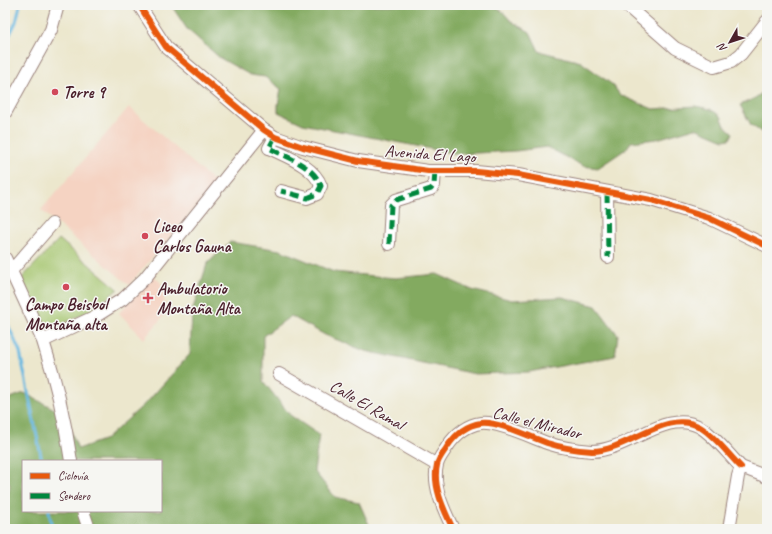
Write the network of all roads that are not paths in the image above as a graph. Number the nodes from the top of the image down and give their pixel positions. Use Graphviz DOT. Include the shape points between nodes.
graph roads {
  1 [pos="58,5"];
  2 [pos="138,5"];
  3 [pos="626,5"];
  4 [pos="767,21"];
  5 [pos="5,113"];
  6 [pos="264,130"];
  7 [pos="275,137"];
  8 [pos="435,171"];
  9 [pos="281,191"];
  10 [pos="607,192"];
  11 [pos="52,224"];
  12 [pos="389,244"];
  13 [pos="767,246"];
  14 [pos="608,257"];
  15 [pos="5,258"];
  16 [pos="11,271"];
  17 [pos="43,341"];
  18 [pos="279,374"];
  19 [pos="71,460"];
  20 [pos="437,465"];
  21 [pos="741,466"];
  22 [pos="767,476"];
  23 [pos="83,512"];
  24 [pos="89,529"];
  25 [pos="453,529"];
  26 [pos="729,529"];
  1 -- 5 [label="street" via="51,30"];
  2 -- 6 [label="street, Avenida El Lago" via="166,47"];
  3 -- 4 [label="street" via="675,48 714,67 730,62 742,54"];
  6 -- 7 [label="street, Avenida El Lago"];
  6 -- 17 [label="street" via="145,278 123,299 96,316"];
  7 -- 8 [label="street, Avenida El Lago" via="358,161"];
  7 -- 9 [label="street" via="269,148 308,169 318,178 321,186 317,194 307,198"];
  8 -- 10 [label="street, Avenida El Lago" via="518,175"];
  8 -- 12 [label="street" via="434,185 431,189 396,200 391,205"];
  10 -- 13 [label="street, Avenida El Lago" via="651,200 709,218"];
  10 -- 14 [label="street"];
  11 -- 16 [label="street"];
  15 -- 16 [label="street"];
  16 -- 17 [label="street"];
  17 -- 19 [label="street" via="55,378"];
  18 -- 20 [label="street, Calle El Ramal"];
  20 -- 21 [label="street, Calle el Mirador" via="452,440 461,431 482,423 536,437 548,443 591,451 606,449 671,423 684,422 699,427 714,437"];
  20 -- 25 [label="street" via="437,489"];
  21 -- 22 [label="street"];
  21 -- 26 [label="street"];
  23 -- 24 [label="street"];
}
